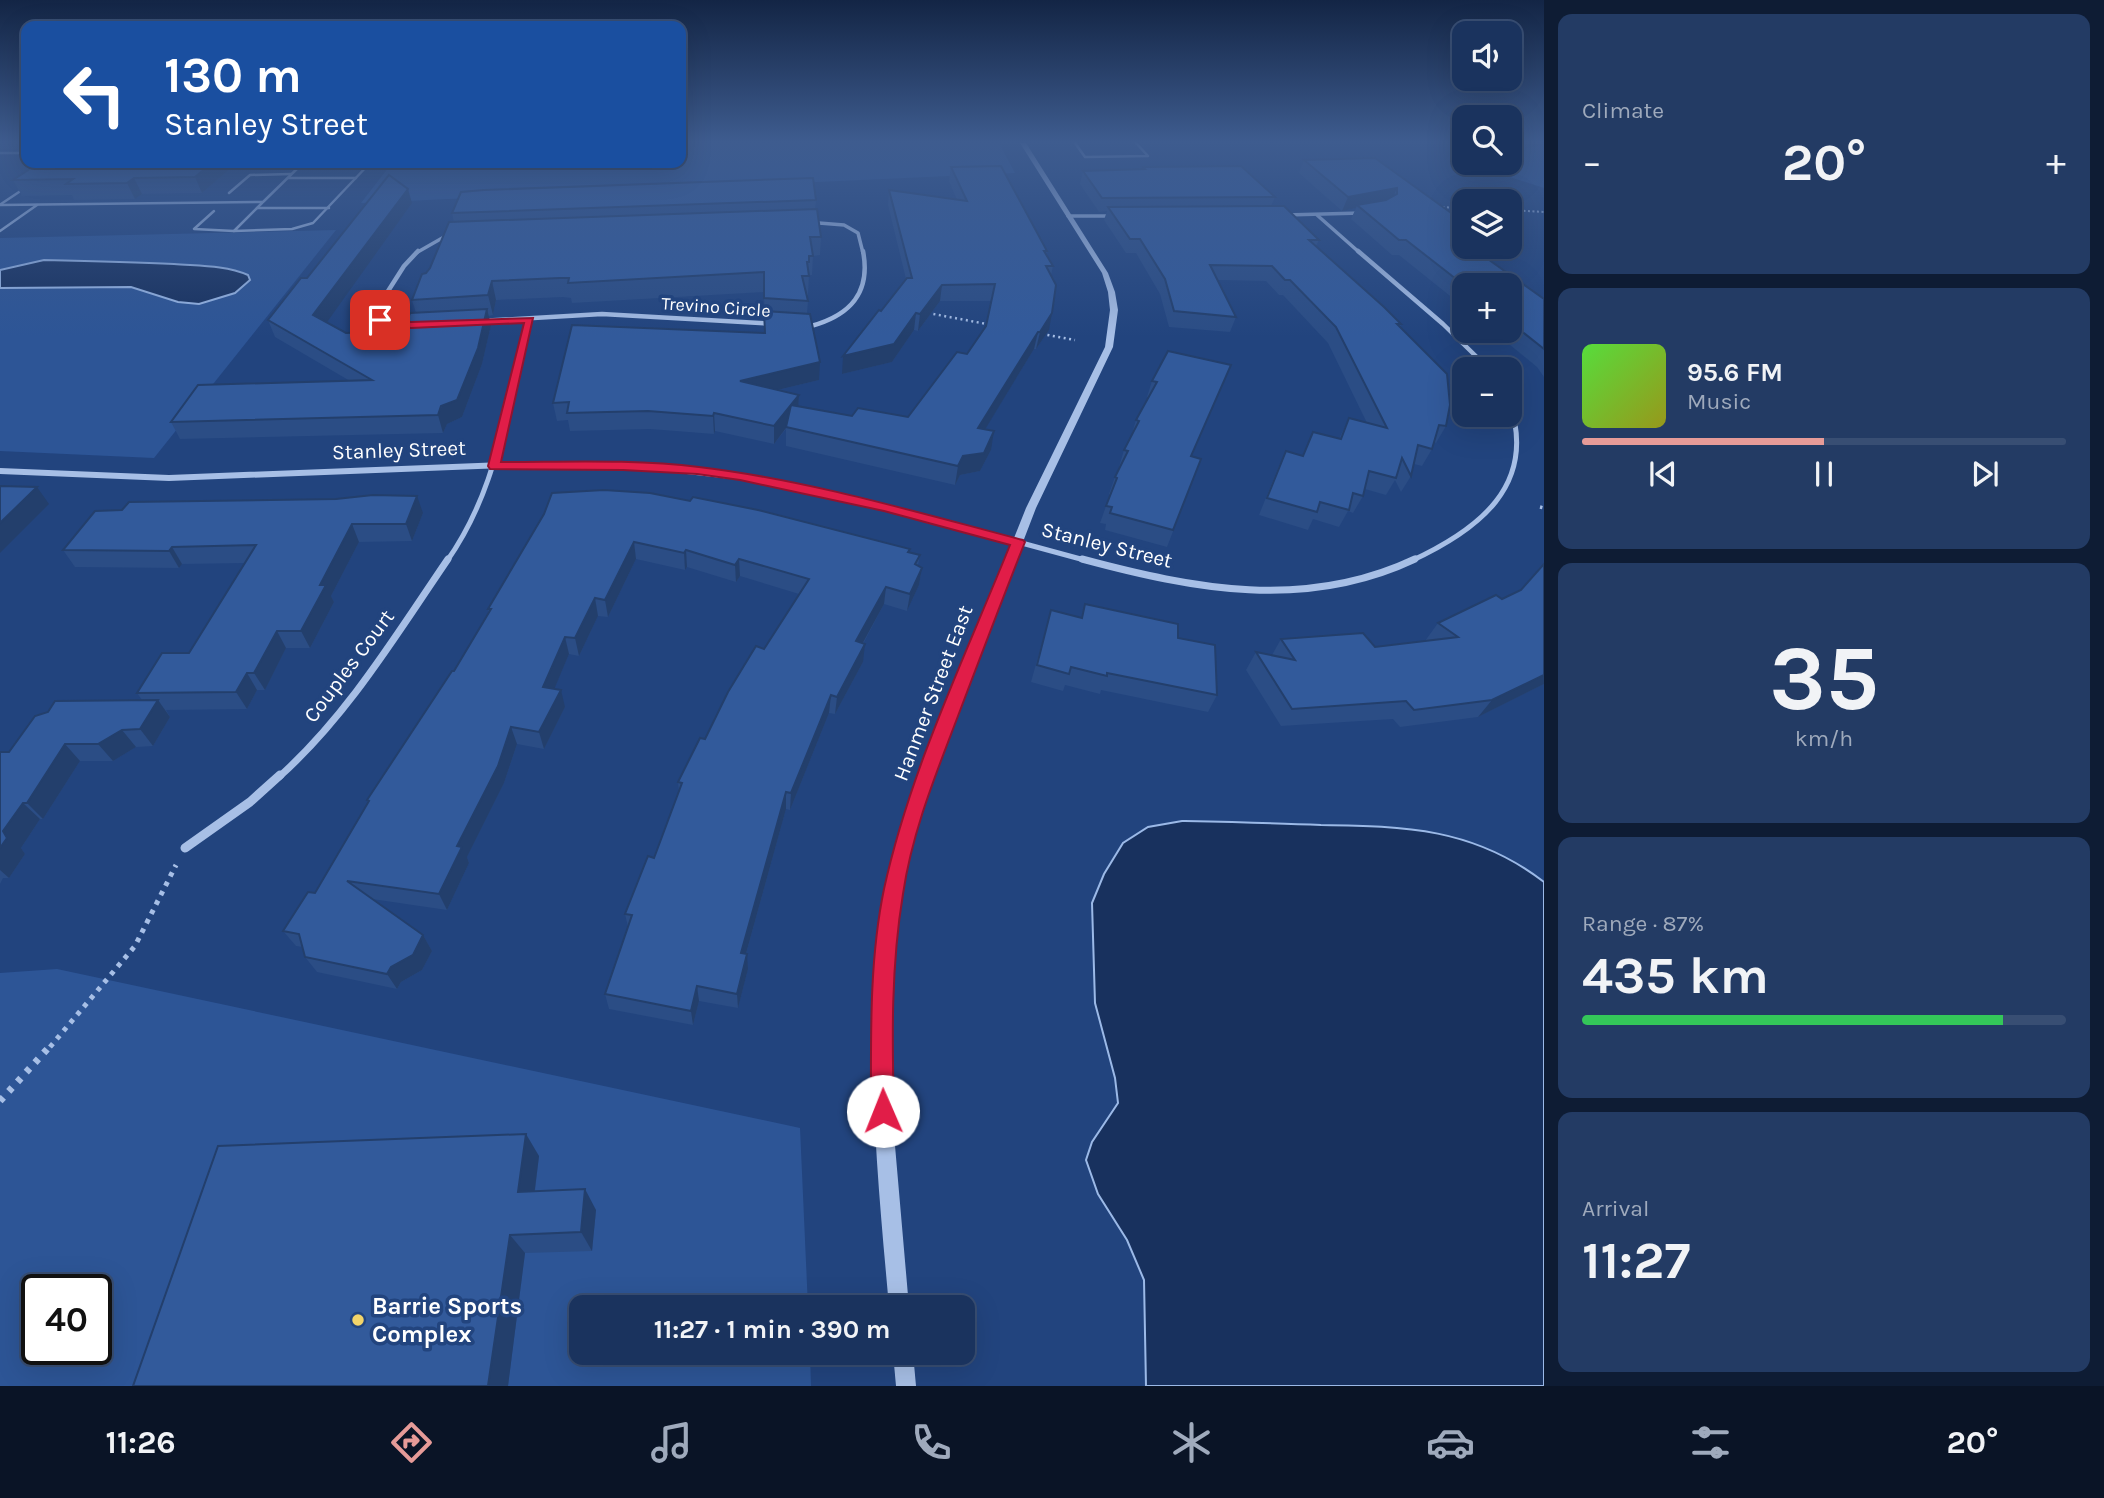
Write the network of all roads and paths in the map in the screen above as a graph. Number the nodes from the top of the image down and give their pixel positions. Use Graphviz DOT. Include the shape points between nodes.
graph roads {
  1 [pos="33,208"];
  2 [pos="257,208"];
  3 [pos="330,208"];
  4 [pos="1063,208"];
  5 [pos="214,211"];
  6 [pos="1370,211"];
  7 [pos="1522,211"];
  8 [pos="1544,212"];
  9 [pos="1276,215"];
  10 [pos="1317,215"];
  11 [pos="1068,216"];
  12 [pos="1113,216"];
  13 [pos="234,230"];
  14 [pos="0,231"];
  15 [pos="926,313"];
  16 [pos="530,320"];
  17 [pos="993,325"];
  18 [pos="1034,333"];
  19 [pos="1075,340"];
  20 [pos="1477,357"];
  21 [pos="1517,427"];
  22 [pos="494,466"];
  23 [pos="0,471"];
  24 [pos="1018,542"];
  25 [pos="185,848"];
  26 [pos="0,1101"];
  27 [pos="898,1295"];
  28 [pos="904,1365"];
  29 [pos="906,1386"];
  1 -- 14 [label="lane"];
  2 -- 3 [label="lane"];
  2 -- 13 [label="lane"];
  3 -- 13 [label="lane" via="313,223 292,229"];
  4 -- 11 [label="street, Hanmer Street East"];
  5 -- 13 [label="lane" via="194,229"];
  6 -- 10 [label="street"];
  7 -- 8 [label="path"];
  9 -- 10 [label="street"];
  10 -- 20 [label="street"];
  11 -- 12 [label="street"];
  11 -- 24 [label="street, Hanmer Street East" via="1110,284 1114,328"];
  15 -- 17 [label="path"];
  16 -- 16 [label="street, Trevino Circle" via="602,314 799,327 820,324 841,313 865,283 859,238 844,225 819,223 453,236 419,247 376,310 380,320 411,325"];
  16 -- 22 [label="street"];
  18 -- 19 [label="path"];
  21 -- 24 [label="street, Stanley Street" via="1520,451 1514,474 1505,493 1486,514 1437,549 1363,580 1280,593 1230,592 1167,581"];
  22 -- 23 [label="street, Stanley Street" via="169,478"];
  22 -- 24 [label="street, Stanley Street" via="623,466 708,472 885,508"];
  22 -- 25 [label="street, Couples Court" via="468,531 342,711 304,754 250,802"];
  24 -- 27 [label="street, Hanmer Street East" via="923,784 893,891 881,1036"];
  25 -- 26 [label="path" via="135,946"];
  28 -- 29 [label="street"];
}
